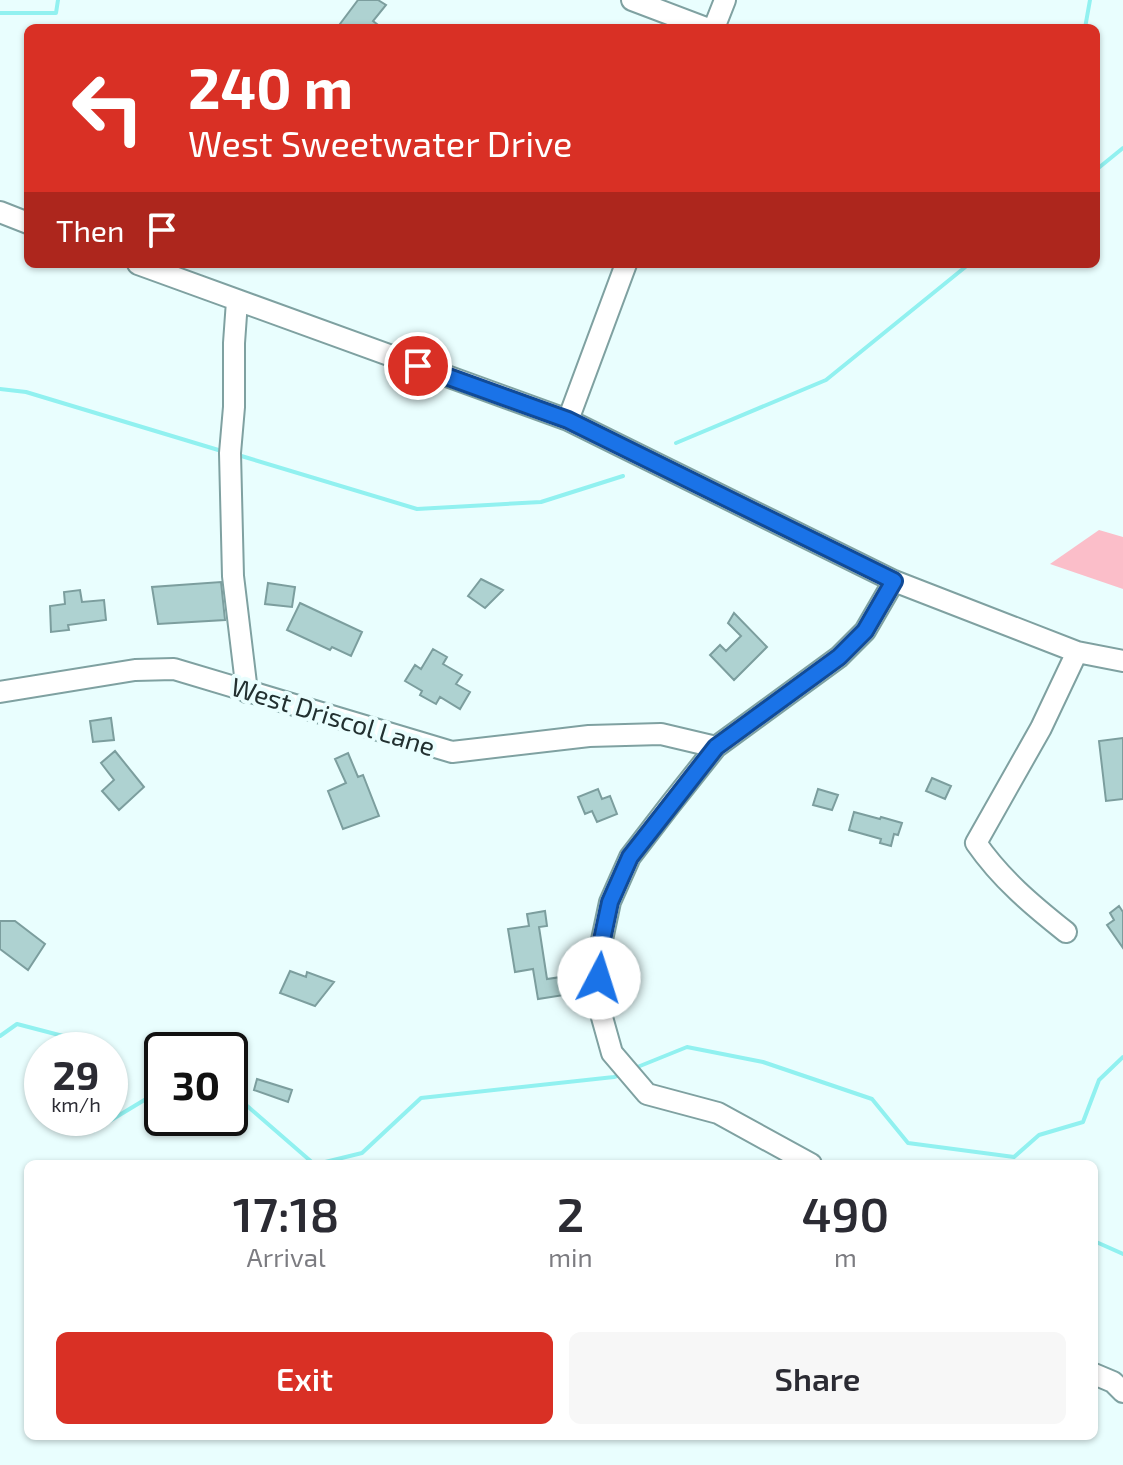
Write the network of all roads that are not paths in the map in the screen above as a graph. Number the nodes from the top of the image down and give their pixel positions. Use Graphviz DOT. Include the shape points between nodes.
graph roads {
  1 [pos="632,0"];
  2 [pos="725,0"];
  3 [pos="695,24"];
  4 [pos="716,24"];
  5 [pos="0,212"];
  6 [pos="24,221"];
  7 [pos="149,268"];
  8 [pos="625,268"];
  9 [pos="237,301"];
  10 [pos="568,420"];
  11 [pos="894,581"];
  12 [pos="1077,652"];
  13 [pos="1123,661"];
  14 [pos="0,692"];
  15 [pos="247,692"];
  16 [pos="716,747"];
  17 [pos="1066,932"];
  18 [pos="804,1160"];
  19 [pos="1098,1376"];
  20 [pos="1123,1392"];
  1 -- 3 [label="street"];
  2 -- 4 [label="street"];
  5 -- 6 [label="street"];
  7 -- 9 [label="street"];
  8 -- 10 [label="street"];
  9 -- 10 [label="street"];
  9 -- 15 [label="street" via="230,453 233,576"];
  10 -- 11 [label="street"];
  11 -- 12 [label="street"];
  11 -- 16 [label="street" via="865,631 839,657"];
  12 -- 13 [label="street"];
  12 -- 17 [label="street" via="976,843 1020,895"];
  14 -- 15 [label="street, West Driscol Lane" via="135,670 174,669"];
  15 -- 16 [label="street, West Driscol Lane" via="452,752 589,736 661,734"];
  16 -- 18 [label="street" via="630,857 610,902 599,954 598,1003 612,1053 647,1094 718,1113"];
  19 -- 20 [label="street"];
}
